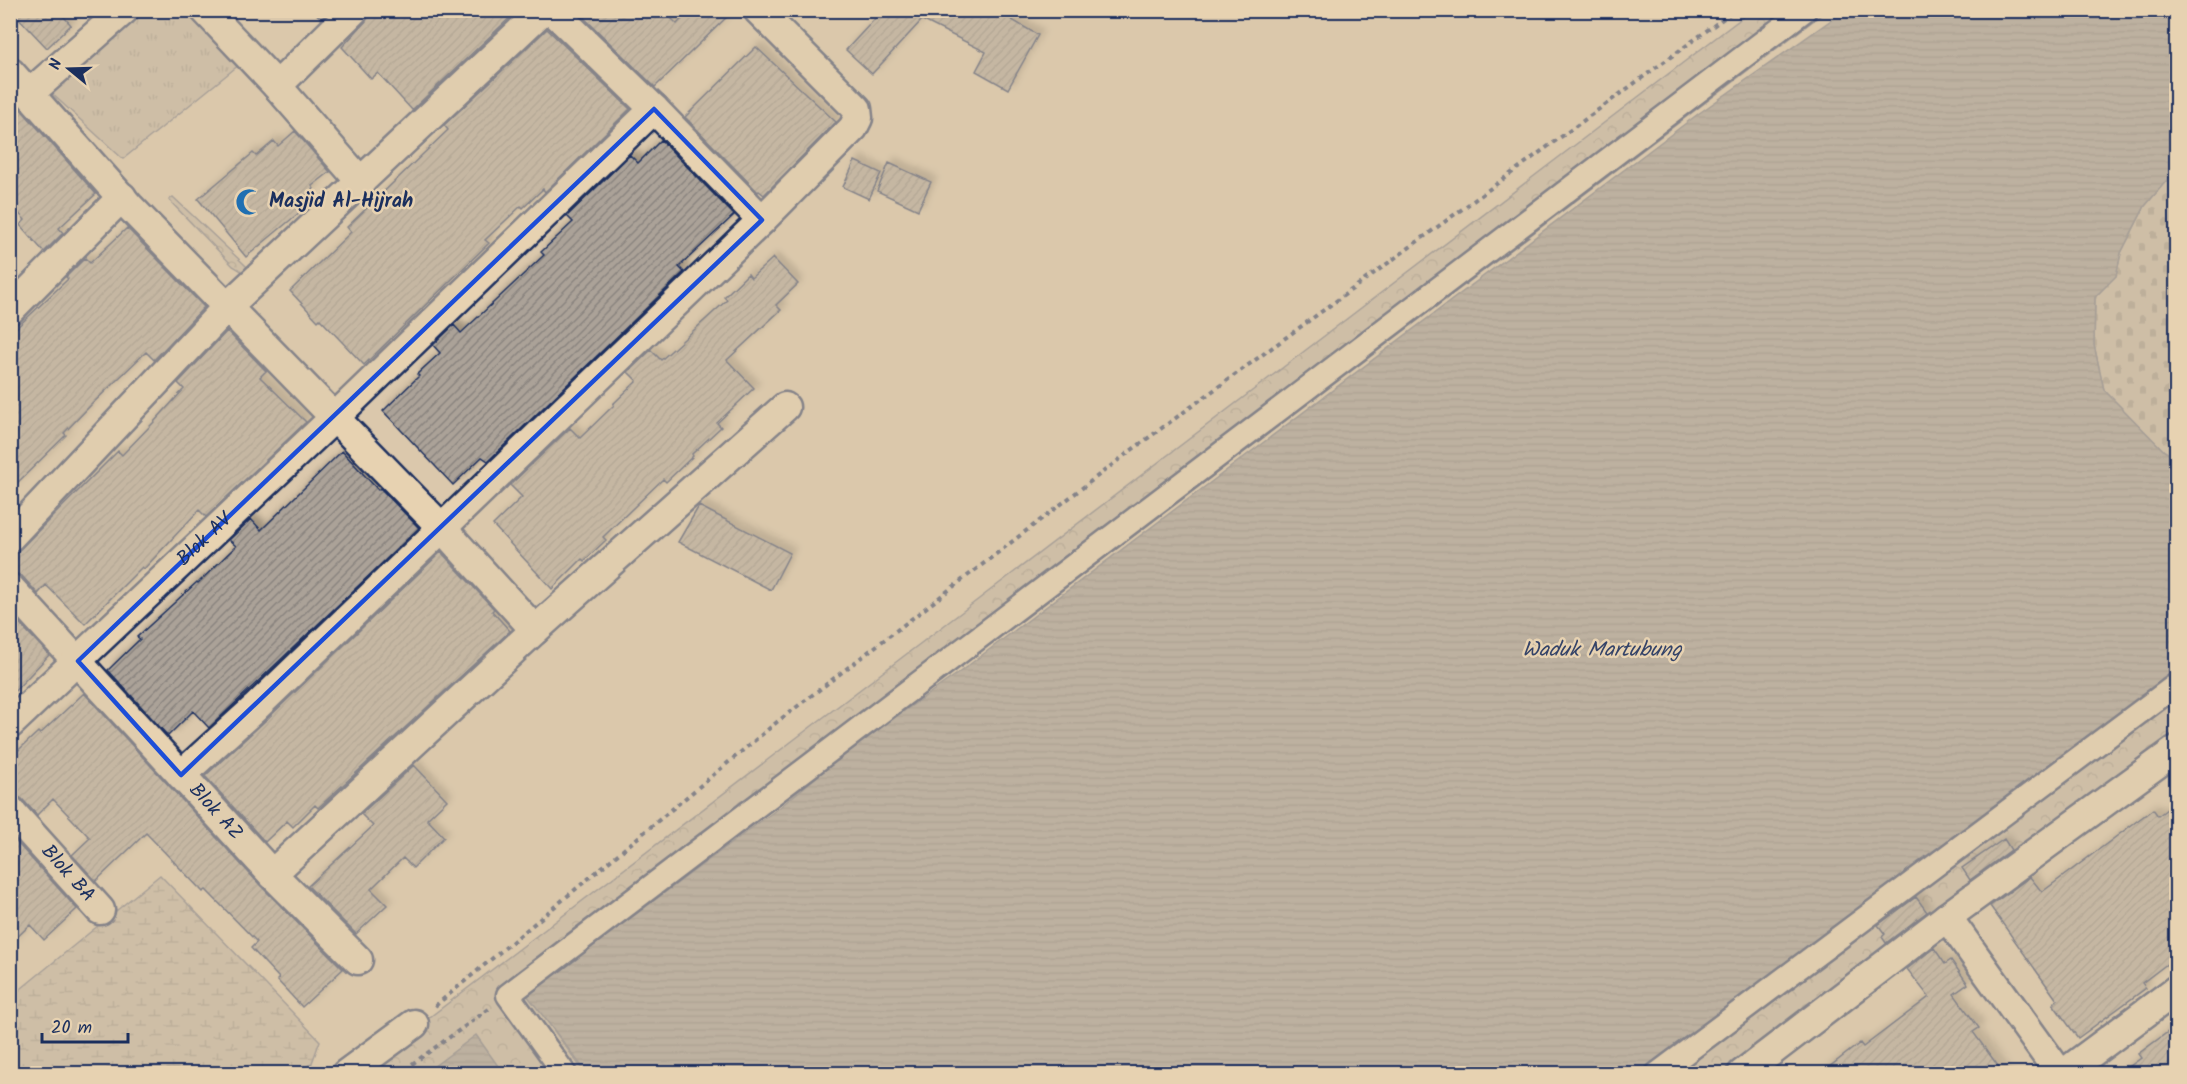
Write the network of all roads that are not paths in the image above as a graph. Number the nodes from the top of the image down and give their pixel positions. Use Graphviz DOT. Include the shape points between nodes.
graph roads {
  1 [pos="124,10"];
  2 [pos="205,10"];
  3 [pos="354,10"];
  4 [pos="543,10"];
  5 [pos="552,10"];
  6 [pos="758,10"];
  7 [pos="1805,10"];
  8 [pos="10,72"];
  9 [pos="277,87"];
  10 [pos="30,93"];
  11 [pos="654,109"];
  12 [pos="361,182"];
  13 [pos="122,197"];
  14 [pos="762,220"];
  15 [pos="228,306"];
  16 [pos="10,310"];
  17 [pos="785,407"];
  18 [pos="334,418"];
  19 [pos="442,528"];
  20 [pos="10,537"];
  21 [pos="10,588"];
  22 [pos="535,630"];
  23 [pos="78,661"];
  24 [pos="2176,685"];
  25 [pos="10,724"];
  26 [pos="2176,750"];
  27 [pos="181,775"];
  28 [pos="10,810"];
  29 [pos="272,874"];
  30 [pos="100,910"];
  31 [pos="1947,917"];
  32 [pos="358,960"];
  33 [pos="2176,990"];
  34 [pos="414,1024"];
  35 [pos="346,1074"];
  36 [pos="565,1074"];
  37 [pos="1657,1074"];
  38 [pos="1742,1074"];
  39 [pos="2061,1074"];
  1 -- 10 [label="street"];
  2 -- 9 [label="street"];
  3 -- 9 [label="street"];
  4 -- 12 [label="street"];
  5 -- 11 [label="street"];
  6 -- 14 [label="street" via="857,109 858,118 853,128"];
  7 -- 36 [label="street" via="508,995"];
  8 -- 10 [label="street"];
  9 -- 12 [label="street"];
  10 -- 13 [label="street"];
  11 -- 14 [label="street"];
  11 -- 18 [label="street, Blok AV"];
  12 -- 15 [label="street"];
  13 -- 15 [label="street"];
  13 -- 16 [label="street"];
  14 -- 19 [label="street"];
  15 -- 18 [label="street"];
  15 -- 20 [label="street"];
  17 -- 22 [label="street"];
  18 -- 19 [label="street"];
  18 -- 23 [label="street, Blok AV"];
  19 -- 22 [label="street"];
  19 -- 27 [label="street"];
  21 -- 23 [label="street, Blok AZ"];
  22 -- 29 [label="street"];
  23 -- 25 [label="street, Blok AV"];
  23 -- 27 [label="street, Blok AZ"];
  24 -- 37 [label="street"];
  26 -- 31 [label="street"];
  27 -- 29 [label="street, Blok AZ"];
  28 -- 30 [label="street, Blok BA"];
  29 -- 32 [label="street, Blok AZ"];
  31 -- 38 [label="street"];
  31 -- 39 [label="street"];
  33 -- 39 [label="street"];
  34 -- 35 [label="street"];
}
